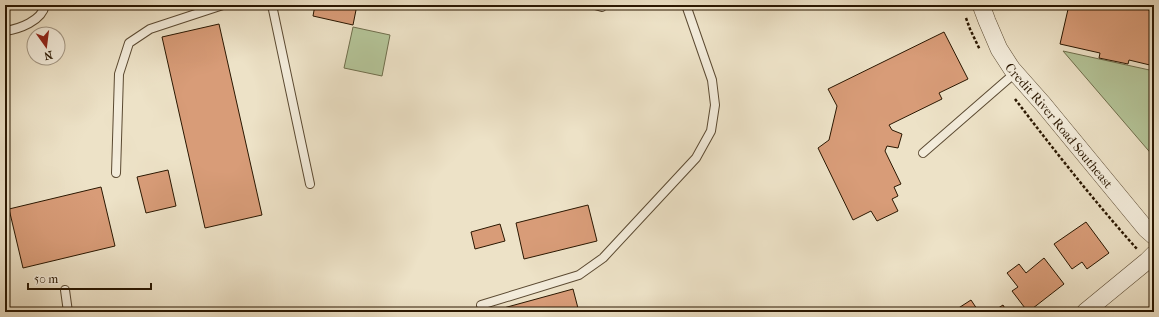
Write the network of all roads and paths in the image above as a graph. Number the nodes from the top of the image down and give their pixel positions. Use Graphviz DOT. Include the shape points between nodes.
graph roads {
  1 [pos="45,5"];
  2 [pos="223,5"];
  3 [pos="272,5"];
  4 [pos="686,5"];
  5 [pos="981,5"];
  6 [pos="5,31"];
  7 [pos="1015,73"];
  8 [pos="923,153"];
  9 [pos="116,173"];
  10 [pos="310,184"];
  11 [pos="1154,236"];
  12 [pos="1154,254"];
  13 [pos="65,290"];
  14 [pos="481,305"];
  15 [pos="68,312"];
  16 [pos="1085,312"];
  1 -- 6 [label="lane" via="44,10 32,23"];
  2 -- 9 [label="lane" via="150,29 129,43 119,74"];
  3 -- 10 [label="lane"];
  4 -- 14 [label="lane" via="712,80 715,105 711,132 696,158 603,258 579,275"];
  5 -- 7 [label="street, Credit River Road Southeast" via="999,49"];
  7 -- 8 [label="lane"];
  7 -- 11 [label="street, Credit River Road Southeast"];
  12 -- 16 [label="street"];
  13 -- 15 [label="lane"];
}
